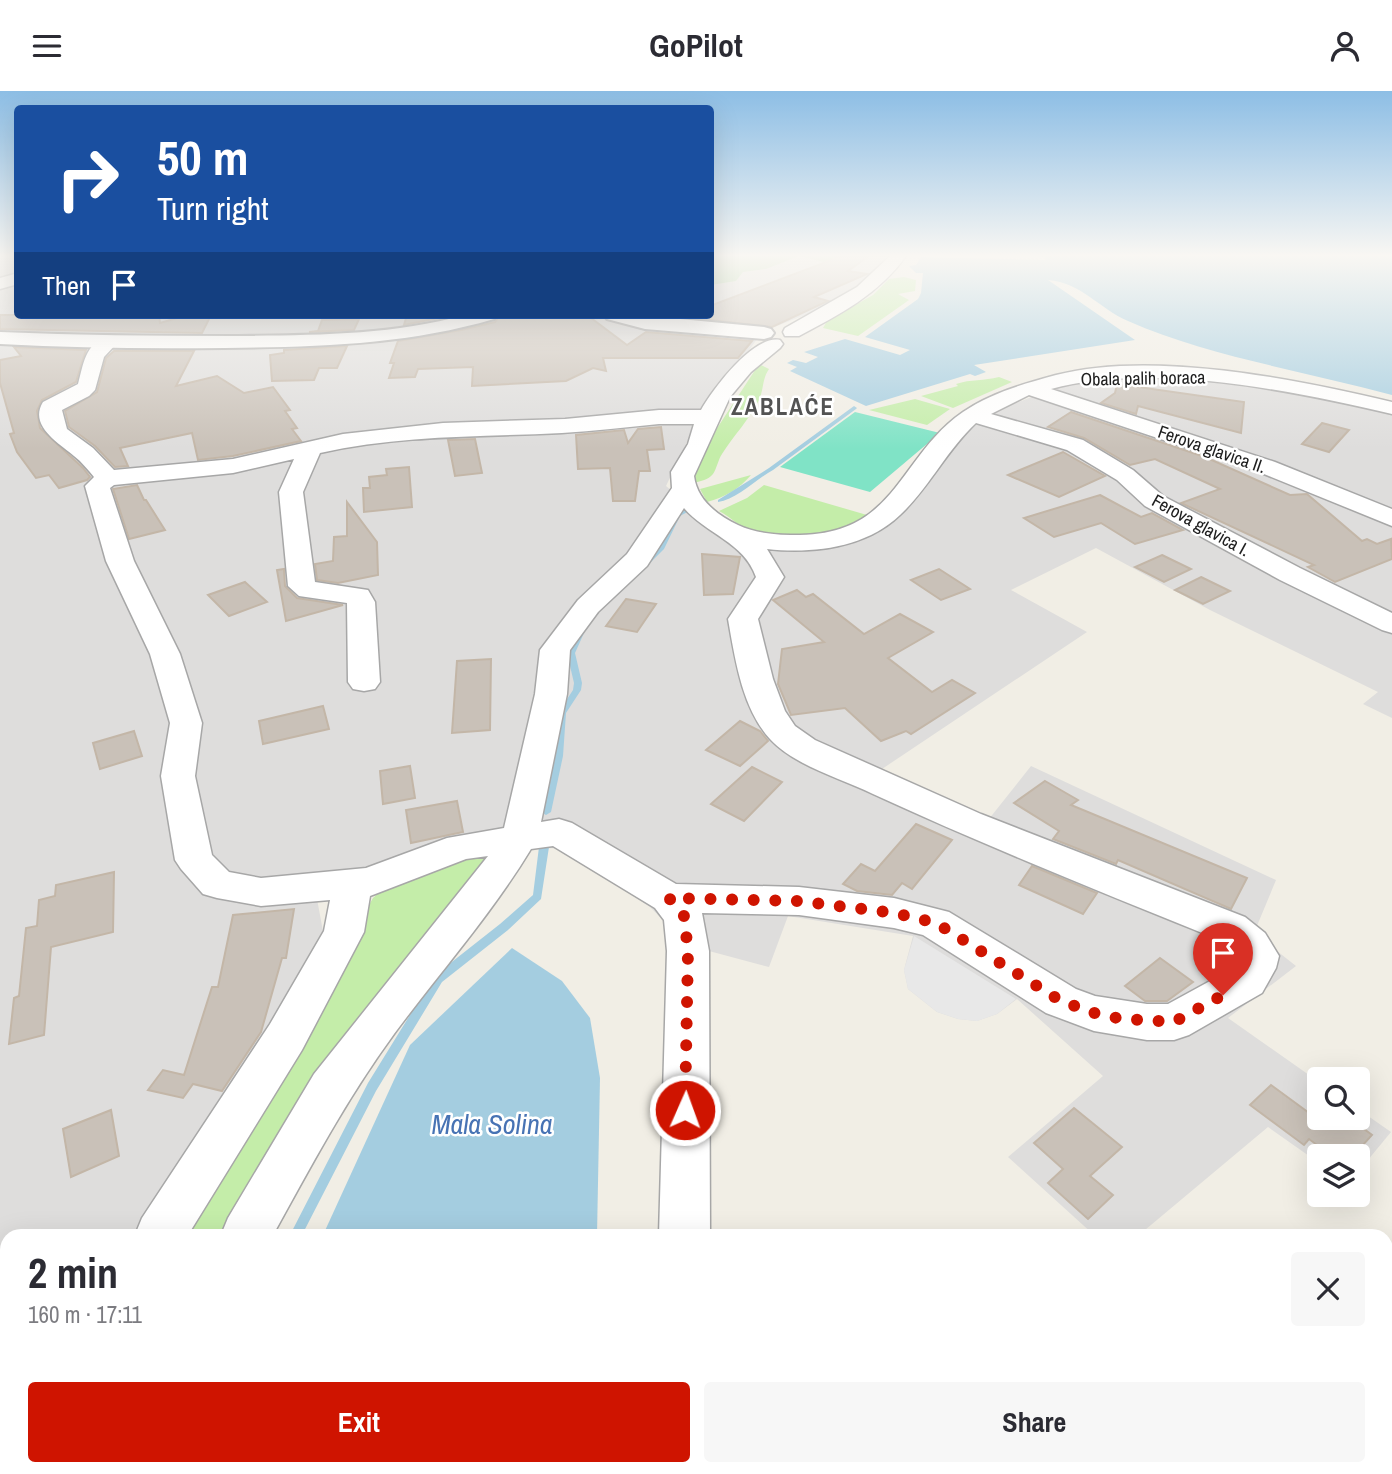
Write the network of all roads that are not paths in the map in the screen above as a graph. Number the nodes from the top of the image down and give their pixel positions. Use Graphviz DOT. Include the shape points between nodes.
graph roads {
  1 [pos="467,321"];
  2 [pos="635,321"];
  3 [pos="814,321"];
  4 [pos="0,338"];
  5 [pos="768,339"];
  6 [pos="107,343"];
  7 [pos="1030,389"];
  8 [pos="1392,408"];
  9 [pos="972,416"];
  10 [pos="708,417"];
  11 [pos="310,450"];
  12 [pos="108,478"];
  13 [pos="683,490"];
  14 [pos="1392,518"];
  15 [pos="732,532"];
  16 [pos="1392,624"];
  17 [pos="364,682"];
  18 [pos="520,836"];
  19 [pos="352,884"];
  20 [pos="669,898"];
  21 [pos="164,1229"];
  22 [pos="249,1229"];
  23 [pos="684,1229"];
  1 -- 6 [label="street" via="426,332 373,338"];
  2 -- 5 [label="street"];
  3 -- 5 [label="street"];
  4 -- 6 [label="street"];
  5 -- 10 [label="street" via="742,367"];
  6 -- 12 [label="street" via="95,355 88,386 51,407 62,441 83,451"];
  7 -- 8 [label="street, Obala palih boraca" via="1098,376 1185,374 1315,390"];
  7 -- 9 [label="street, Obala palih boraca"];
  7 -- 14 [label="street, Ferova glavica II." via="1267,467"];
  9 -- 15 [label="street, Obala palih boraca" via="950,435 902,501 857,532 814,542"];
  9 -- 16 [label="street, Ferova glavica I." via="1075,445 1125,475 1153,501"];
  10 -- 11 [label="street" via="443,430 343,440"];
  10 -- 13 [label="street" via="682,473"];
  11 -- 12 [label="street" via="233,466"];
  11 -- 17 [label="street" via="290,492 302,586 358,596"];
  12 -- 19 [label="street" via="97,487 120,561 165,654 186,723 178,776 194,860 216,884 261,892"];
  13 -- 15 [label="street, Obala palih boraca" via="690,501"];
  13 -- 18 [label="street" via="637,560 588,606 555,650 551,694"];
  15 -- 20 [label="street" via="751,546 770,576 743,619 751,664 783,733 971,826 1231,928 1258,956 1247,981 1174,1022 1147,1022 1094,1013 1061,1001 936,923 799,901"];
  18 -- 19 [label="street" via="460,848 370,882"];
  18 -- 20 [label="street" via="559,832"];
  18 -- 22 [label="street" via="495,876 330,1088"];
  19 -- 21 [label="street" via="344,932 286,1037"];
  20 -- 23 [label="street" via="684,916 688,951"];
}
